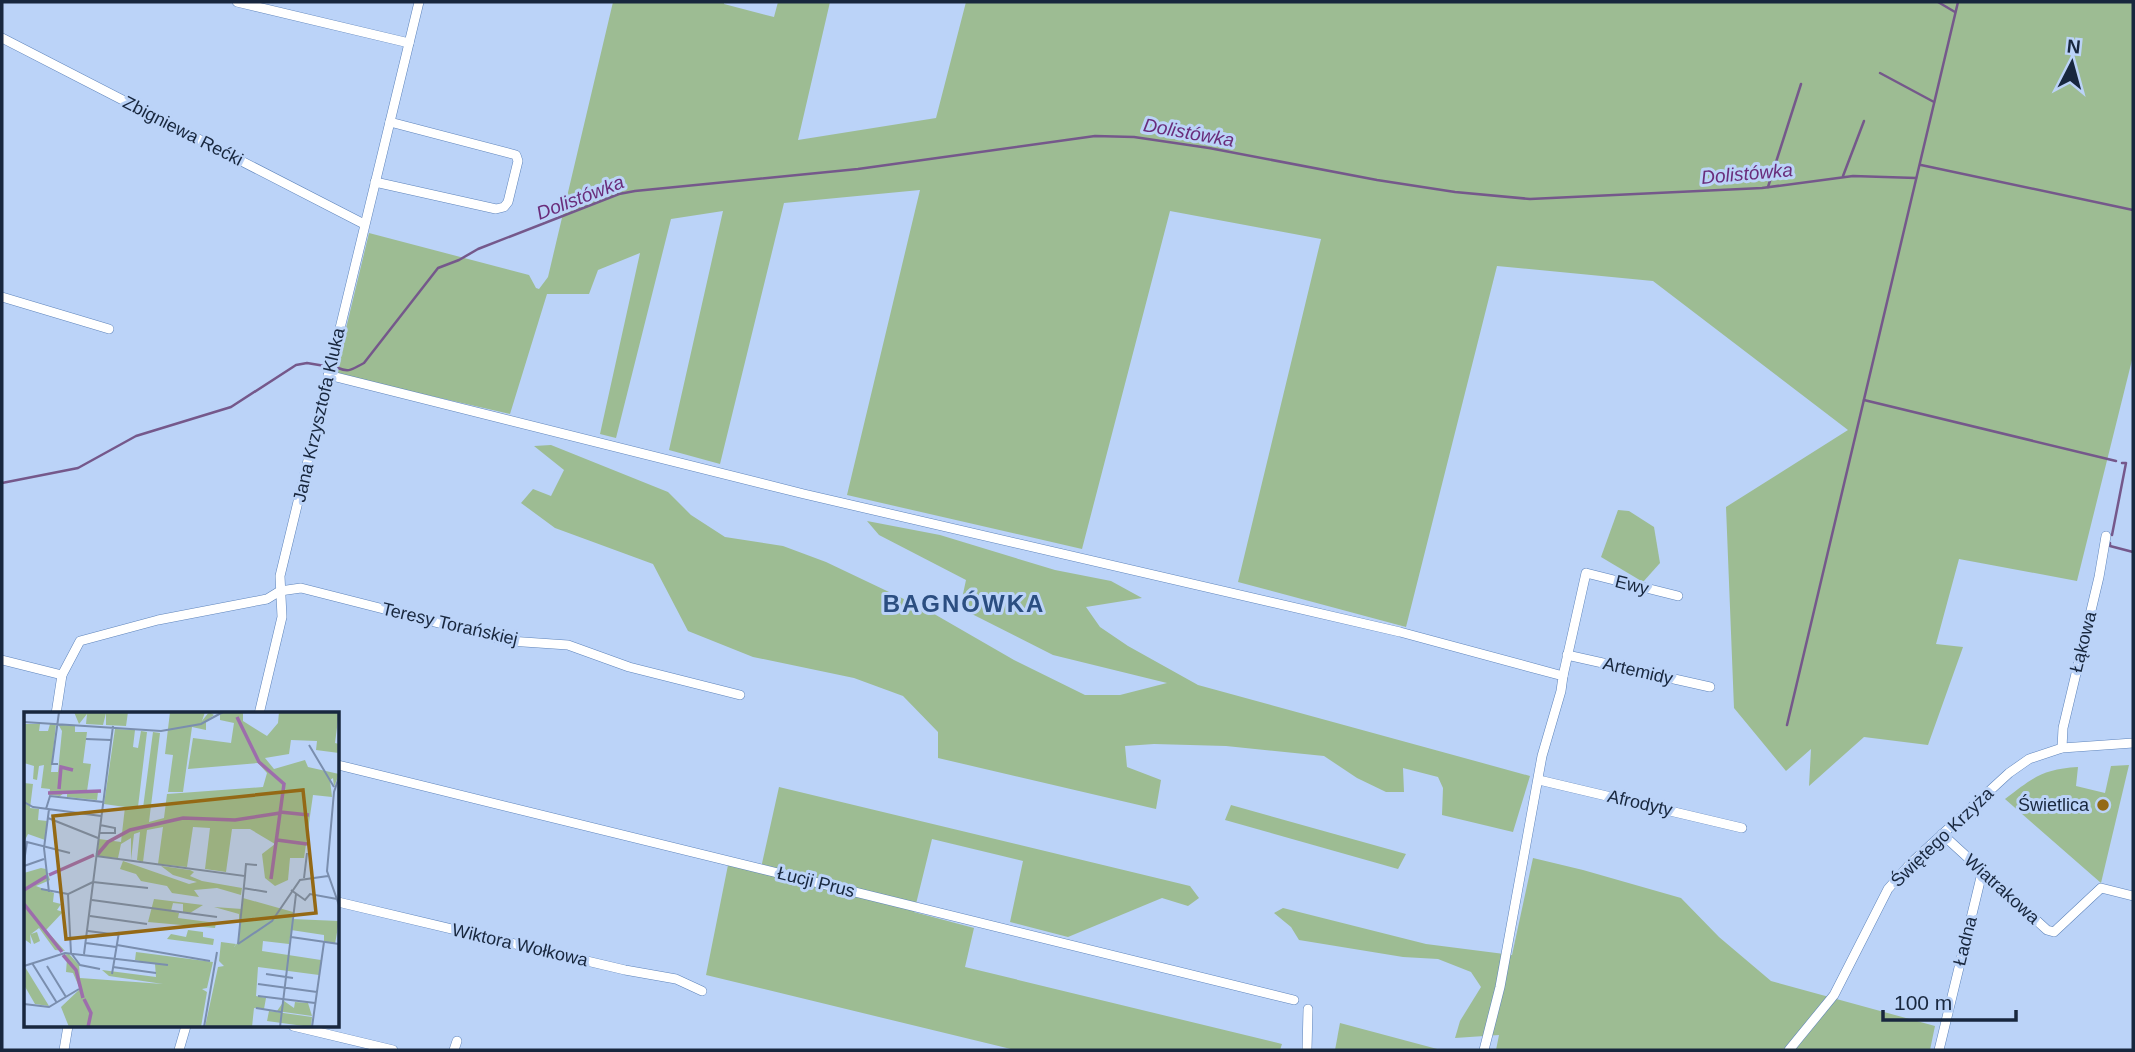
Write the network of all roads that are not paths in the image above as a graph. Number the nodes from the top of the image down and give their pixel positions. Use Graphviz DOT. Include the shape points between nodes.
graph roads {
  1 [pos="237,2"];
  2 [pos="419,2"];
  3 [pos="2,38"];
  4 [pos="409,43"];
  5 [pos="390,122"];
  6 [pos="375,182"];
  7 [pos="364,224"];
  8 [pos="2,297"];
  9 [pos="109,330"];
  10 [pos="328,374"];
  11 [pos="2106,536"];
  12 [pos="280,591"];
  13 [pos="1678,596"];
  14 [pos="1567,655"];
  15 [pos="2,660"];
  16 [pos="62,674"];
  17 [pos="1563,676"];
  18 [pos="1710,687"];
  19 [pos="740,695"];
  20 [pos="56,712"];
  21 [pos="259,712"];
  22 [pos="2133,743"];
  23 [pos="2062,748"];
  24 [pos="340,765"];
  25 [pos="1539,779"];
  26 [pos="1742,828"];
  27 [pos="1942,834"];
  28 [pos="1982,873"];
  29 [pos="2133,897"];
  30 [pos="340,902"];
  31 [pos="702,991"];
  32 [pos="1294,1000"];
  33 [pos="1308,1009"];
  34 [pos="68,1028"];
  35 [pos="185,1028"];
  36 [pos="301,1028"];
  37 [pos="64,1050"];
  38 [pos="179,1050"];
  39 [pos="393,1050"];
  40 [pos="1307,1050"];
  41 [pos="1484,1050"];
  42 [pos="1789,1050"];
  43 [pos="1939,1050"];
  1 -- 4 [label="street"];
  2 -- 4 [label="street, Jana Krzysztofa Kluka"];
  3 -- 7 [label="street, Zbigniewa Rećki"];
  4 -- 5 [label="street, Jana Krzysztofa Kluka"];
  5 -- 6 [label="street, Jana Krzysztofa Kluka"];
  5 -- 6 [label="street" via="516,155 508,202 496,209"];
  6 -- 7 [label="street, Jana Krzysztofa Kluka"];
  7 -- 10 [label="street, Jana Krzysztofa Kluka"];
  8 -- 9 [label="street"];
  10 -- 12 [label="street, Jana Krzysztofa Kluka"];
  10 -- 17 [label="street" via="804,494 1400,632"];
  11 -- 23 [label="street, Łąkowa"];
  12 -- 16 [label="street" via="267,599 85,639"];
  12 -- 19 [label="street, Teresy Torańskiej" via="301,588 509,641 568,645 629,667"];
  12 -- 21 [label="street, Jana Krzysztofa Kluka" via="282,617"];
  13 -- 14 [label="street, Ewy" via="1586,573"];
  14 -- 17 [label="street"];
  14 -- 18 [label="street, Artemidy"];
  15 -- 16 [label="street"];
  16 -- 20 [label="street"];
  17 -- 25 [label="street"];
  22 -- 23 [label="street, Świętego Krzyża"];
  23 -- 27 [label="street, Świętego Krzyża" via="2029,759 2009,773"];
  24 -- 32 [label="street, Łucji Prus"];
  25 -- 26 [label="street, Afrodyty"];
  25 -- 41 [label="street"];
  27 -- 28 [label="street, Wiatrakowa"];
  27 -- 42 [label="street, Świętego Krzyża" via="1888,889 1834,995"];
  28 -- 29 [label="street, Wiatrakowa" via="2046,930 2054,932 2101,888"];
  28 -- 43 [label="street, Ładna"];
  30 -- 31 [label="street, Wiktora Wołkowa" via="676,979"];
  33 -- 40 [label="street"];
  34 -- 37 [label="street"];
  35 -- 38 [label="street"];
  36 -- 39 [label="street"];
}
